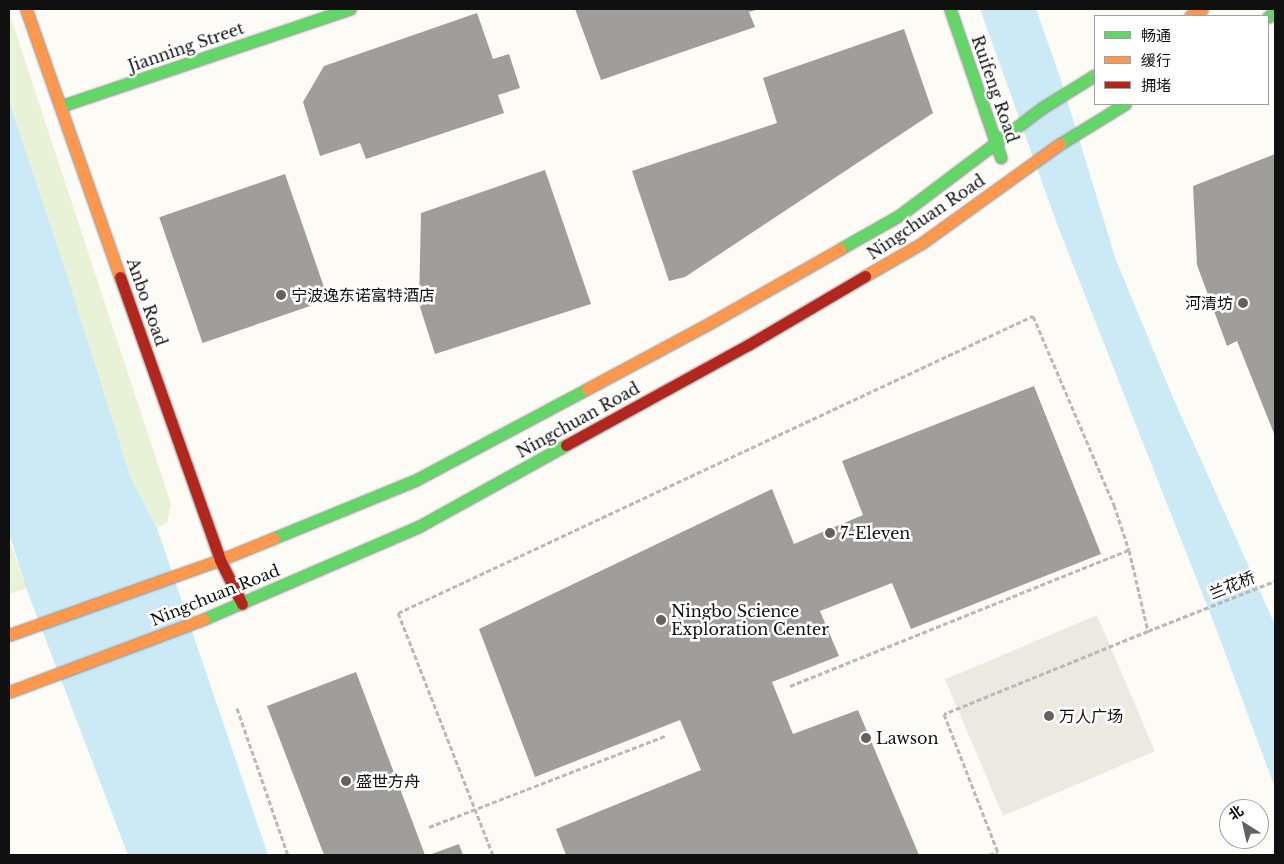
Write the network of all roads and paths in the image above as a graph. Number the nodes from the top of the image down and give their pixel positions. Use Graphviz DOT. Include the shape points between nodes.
graph roads {
  1 [pos="26,9"];
  2 [pos="350,9"];
  3 [pos="950,9"];
  4 [pos="1094,76"];
  5 [pos="1122,105"];
  6 [pos="61,106"];
  7 [pos="996,142"];
  8 [pos="1009,181"];
  9 [pos="1128,550"];
  10 [pos="220,560"];
  11 [pos="1275,581"];
  12 [pos="242,604"];
  13 [pos="1148,631"];
  14 [pos="9,634"];
  15 [pos="790,686"];
  16 [pos="9,692"];
  17 [pos="237,708"];
  18 [pos="664,736"];
  19 [pos="475,810"];
  20 [pos="429,827"];
  21 [pos="998,854"];
  22 [pos="288,855"];
  23 [pos="493,855"];
  24 [pos="989,855"];
  1 -- 6 [label="main road, Anbo Road"];
  2 -- 6 [label="main road, Jianning Street"];
  3 -- 7 [label="main road, Ruifeng Road"];
  4 -- 7 [label="main road, Ningchuan Road"];
  5 -- 8 [label="main road, Ningchuan Road" via="1071,136"];
  6 -- 10 [label="main road, Anbo Road"];
  7 -- 8 [label="main road, Ruifeng Road"];
  7 -- 10 [label="main road, Ningchuan Road" via="900,214 701,328 414,481"];
  8 -- 12 [label="main road, Ningchuan Road" via="922,243 730,355 418,527"];
  9 -- 13 [label="path"];
  9 -- 15 [label="path"];
  9 -- 19 [label="path" via="1114,505 1033,316 398,613"];
  10 -- 12 [label="main road, Anbo Road"];
  10 -- 14 [label="main road, Ningchuan Road"];
  11 -- 13 [label="path, 兰花桥"];
  12 -- 16 [label="main road, Ningchuan Road"];
  13 -- 21 [label="path, 兰花桥" via="944,714"];
  17 -- 22 [label="path"];
  18 -- 19 [label="path"];
  19 -- 20 [label="path"];
  19 -- 23 [label="path"];
  21 -- 24 [label="path"];
}
